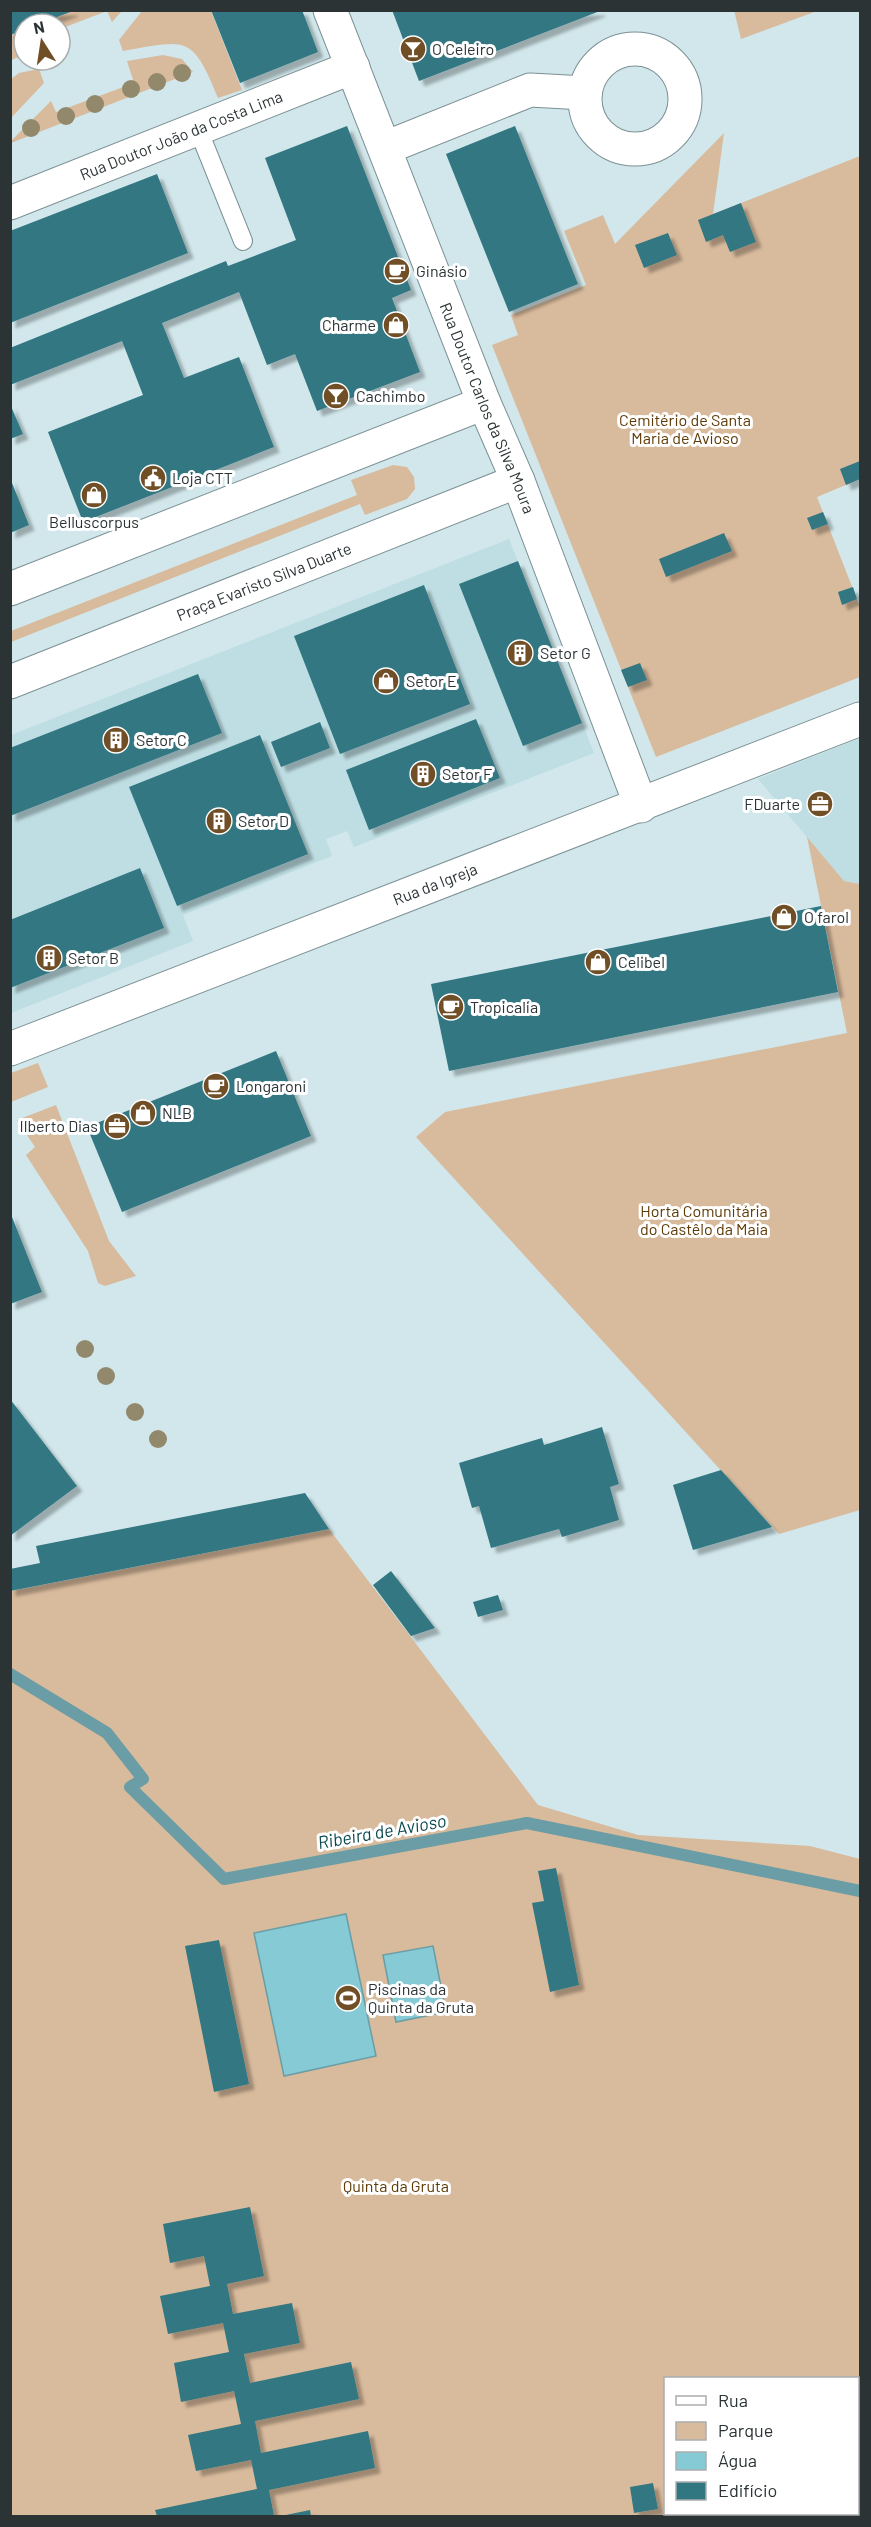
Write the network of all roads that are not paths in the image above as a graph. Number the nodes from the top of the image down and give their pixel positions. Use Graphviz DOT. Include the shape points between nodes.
graph roads {
  1 [pos="330,10"];
  2 [pos="353,67"];
  3 [pos="585,93"];
  4 [pos="198,129"];
  5 [pos="385,148"];
  6 [pos="10,203"];
  7 [pos="243,241"];
  8 [pos="484,402"];
  9 [pos="518,481"];
  10 [pos="10,589"];
  11 [pos="10,682"];
  12 [pos="861,719"];
  13 [pos="641,806"];
  14 [pos="10,1048"];
  1 -- 2 [label="street, Rua Doutor Carlos da Silva Moura"];
  2 -- 4 [label="street, Rua Doutor João da Costa Lima"];
  2 -- 5 [label="street, Rua Doutor Carlos da Silva Moura"];
  3 -- 5 [label="street" via="530,90"];
  4 -- 6 [label="street, Rua Doutor João da Costa Lima"];
  4 -- 7 [label="lane"];
  5 -- 8 [label="street, Rua Doutor Carlos da Silva Moura"];
  8 -- 9 [label="street, Rua Doutor Carlos da Silva Moura"];
  8 -- 10 [label="street"];
  9 -- 11 [label="street, Praça Evaristo Silva Duarte"];
  9 -- 13 [label="street, Rua Doutor Carlos da Silva Moura"];
  12 -- 13 [label="street, Rua da Igreja"];
  13 -- 14 [label="street, Rua da Igreja"];
}
